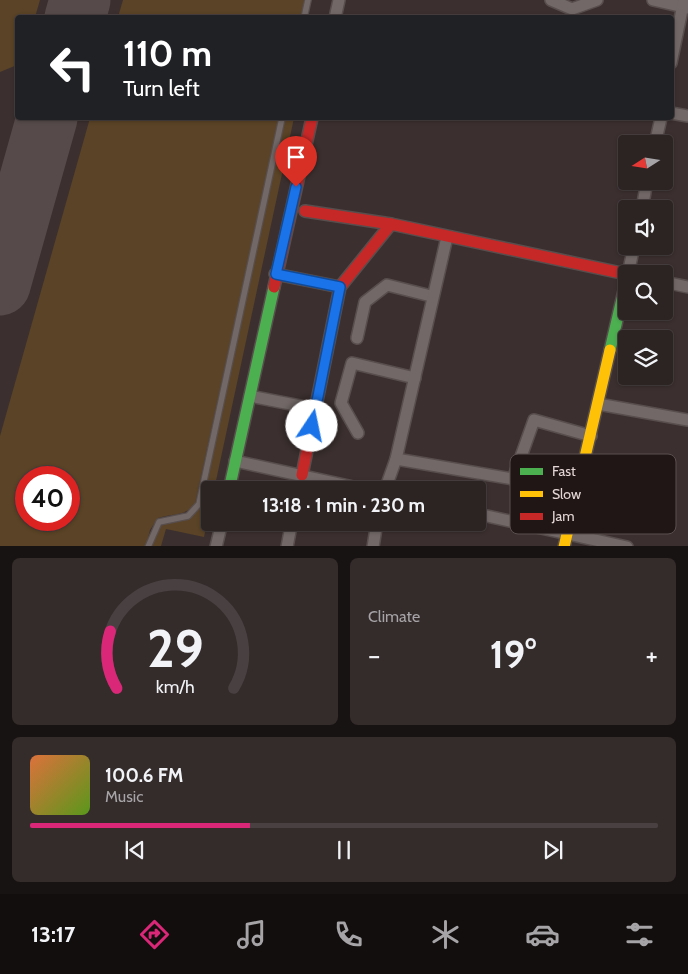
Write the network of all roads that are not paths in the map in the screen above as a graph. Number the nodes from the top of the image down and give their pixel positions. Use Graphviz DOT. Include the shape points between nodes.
graph roads {
  1 [pos="308,0"];
  2 [pos="339,0"];
  3 [pos="551,0"];
  4 [pos="597,0"];
  5 [pos="653,0"];
  6 [pos="685,5"];
  7 [pos="305,15"];
  8 [pos="336,15"];
  9 [pos="674,51"];
  10 [pos="674,114"];
  11 [pos="688,116"];
  12 [pos="282,120"];
  13 [pos="312,120"];
  14 [pos="661,120"];
  15 [pos="657,135"];
  16 [pos="305,211"];
  17 [pos="391,224"];
  18 [pos="447,237"];
  19 [pos="618,272"];
  20 [pos="276,274"];
  21 [pos="673,284"];
  22 [pos="340,287"];
  23 [pos="688,287"];
  24 [pos="431,296"];
  25 [pos="618,317"];
  26 [pos="357,338"];
  27 [pos="415,378"];
  28 [pos="250,396"];
  29 [pos="598,404"];
  30 [pos="316,409"];
  31 [pos="688,420"];
  32 [pos="358,433"];
  33 [pos="591,436"];
  34 [pos="522,454"];
  35 [pos="586,454"];
  36 [pos="396,458"];
  37 [pos="235,461"];
  38 [pos="302,476"];
  39 [pos="510,478"];
  40 [pos="231,481"];
  41 [pos="325,481"];
  42 [pos="388,481"];
  43 [pos="486,516"];
  44 [pos="510,521"];
  45 [pos="220,531"];
  46 [pos="290,531"];
  47 [pos="376,531"];
  48 [pos="569,534"];
  49 [pos="604,544"];
  50 [pos="148,546"];
  51 [pos="216,546"];
  52 [pos="287,546"];
  53 [pos="373,546"];
  54 [pos="627,546"];
  1 -- 7 [label="lane"];
  2 -- 8 [label="street"];
  3 -- 4 [label="street" via="572,9"];
  5 -- 6 [label="street"];
  6 -- 9 [label="street"];
  10 -- 11 [label="street"];
  12 -- 50 [label="lane" via="199,504 188,516 159,522"];
  13 -- 20 [label="street"];
  14 -- 15 [label="street"];
  16 -- 17 [label="street"];
  17 -- 18 [label="street"];
  17 -- 22 [label="street"];
  18 -- 19 [label="street"];
  18 -- 24 [label="street"];
  20 -- 22 [label="street"];
  20 -- 28 [label="street"];
  21 -- 23 [label="street"];
  22 -- 30 [label="street"];
  24 -- 26 [label="street" via="386,285 364,302"];
  24 -- 27 [label="street"];
  25 -- 29 [label="street"];
  27 -- 32 [label="street" via="352,364 341,403"];
  27 -- 36 [label="street"];
  28 -- 30 [label="street"];
  28 -- 37 [label="street"];
  29 -- 31 [label="street"];
  29 -- 33 [label="street"];
  30 -- 38 [label="street"];
  33 -- 34 [label="street" via="534,420"];
  33 -- 35 [label="street"];
  36 -- 39 [label="street"];
  36 -- 42 [label="street"];
  37 -- 38 [label="street"];
  37 -- 40 [label="street"];
  38 -- 41 [label="street"];
  43 -- 44 [label="street"];
  45 -- 51 [label="street"];
  46 -- 52 [label="street"];
  47 -- 53 [label="street"];
  48 -- 49 [label="street"];
  49 -- 54 [label="street"];
}
